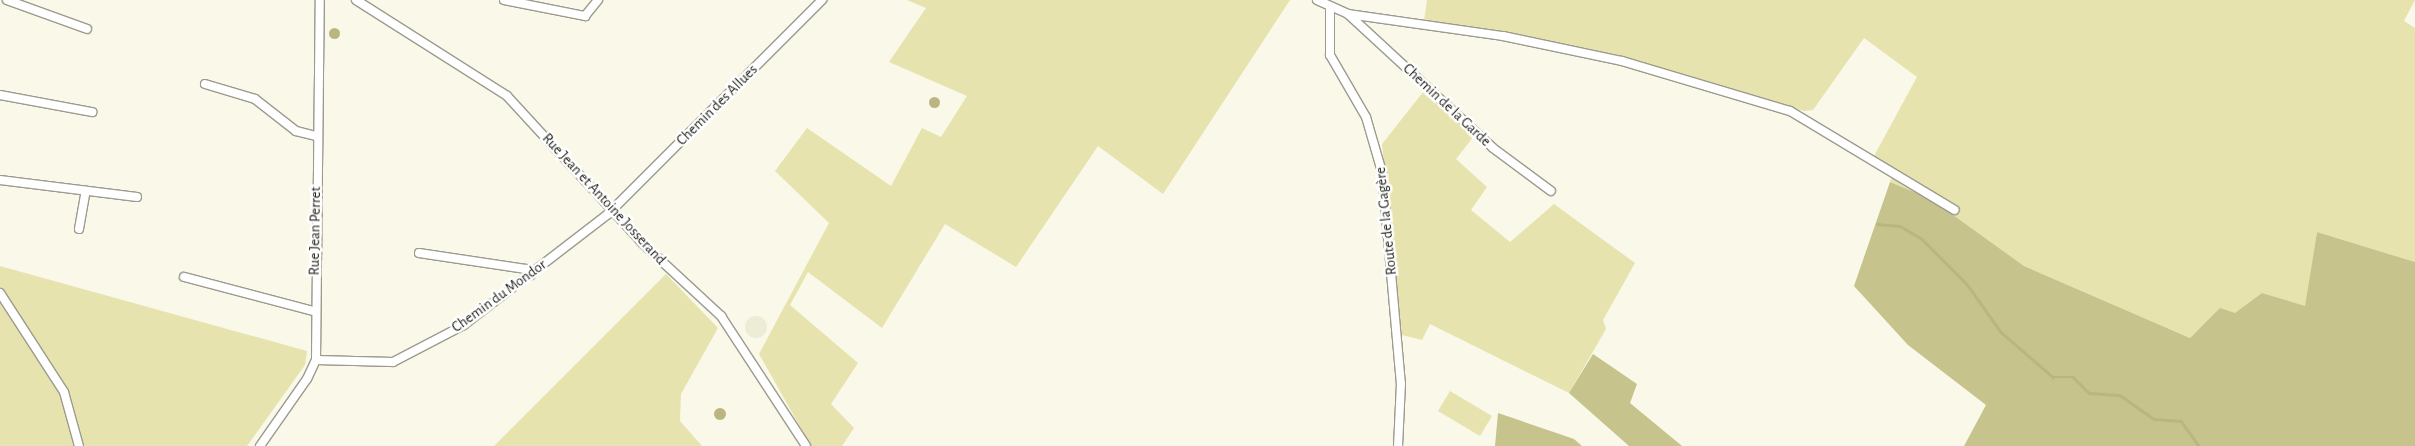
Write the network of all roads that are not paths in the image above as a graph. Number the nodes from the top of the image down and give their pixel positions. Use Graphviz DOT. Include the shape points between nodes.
graph roads {
  1 [pos="7,0"];
  2 [pos="320,0"];
  3 [pos="356,0"];
  4 [pos="504,0"];
  5 [pos="598,0"];
  6 [pos="822,0"];
  7 [pos="1317,0"];
  8 [pos="1330,7"];
  9 [pos="1348,14"];
  10 [pos="87,29"];
  11 [pos="205,84"];
  12 [pos="0,95"];
  13 [pos="92,112"];
  14 [pos="316,136"];
  15 [pos="0,180"];
  16 [pos="86,190"];
  17 [pos="1551,191"];
  18 [pos="137,197"];
  19 [pos="611,208"];
  20 [pos="1955,210"];
  21 [pos="80,229"];
  22 [pos="419,253"];
  23 [pos="531,275"];
  24 [pos="184,277"];
  25 [pos="0,293"];
  26 [pos="314,311"];
  27 [pos="316,360"];
  28 [pos="79,446"];
  29 [pos="260,446"];
  30 [pos="806,446"];
  31 [pos="1398,446"];
  1 -- 10 [label="street"];
  2 -- 14 [label="street, Rue Jean Perret"];
  3 -- 19 [label="street, Rue Jean et Antoine Josserand" via="507,96"];
  4 -- 5 [label="street" via="585,16"];
  6 -- 19 [label="street, Chemin des Allues"];
  7 -- 8 [label="street"];
  8 -- 9 [label="street"];
  8 -- 31 [label="street, Route de la Gagère" via="1330,55 1366,118 1382,172 1401,382"];
  9 -- 17 [label="street, Chemin de la Garde" via="1493,148"];
  9 -- 20 [label="street" via="1503,36 1622,61 1790,111"];
  11 -- 14 [label="street" via="260,102 288,126"];
  12 -- 13 [label="street"];
  14 -- 26 [label="street, Rue Jean Perret"];
  15 -- 16 [label="street"];
  16 -- 18 [label="street"];
  16 -- 21 [label="street"];
  19 -- 23 [label="street, Chemin du Mondor"];
  19 -- 30 [label="street, Rue Jean et Antoine Josserand" via="721,316"];
  22 -- 23 [label="street" via="526,269"];
  23 -- 27 [label="street, Chemin du Mondor" via="464,325 393,362"];
  24 -- 26 [label="street"];
  25 -- 28 [label="street" via="64,392"];
  26 -- 27 [label="street, Rue Jean Perret"];
  27 -- 29 [label="street, Rue Jean Perret" via="307,379"];
}
